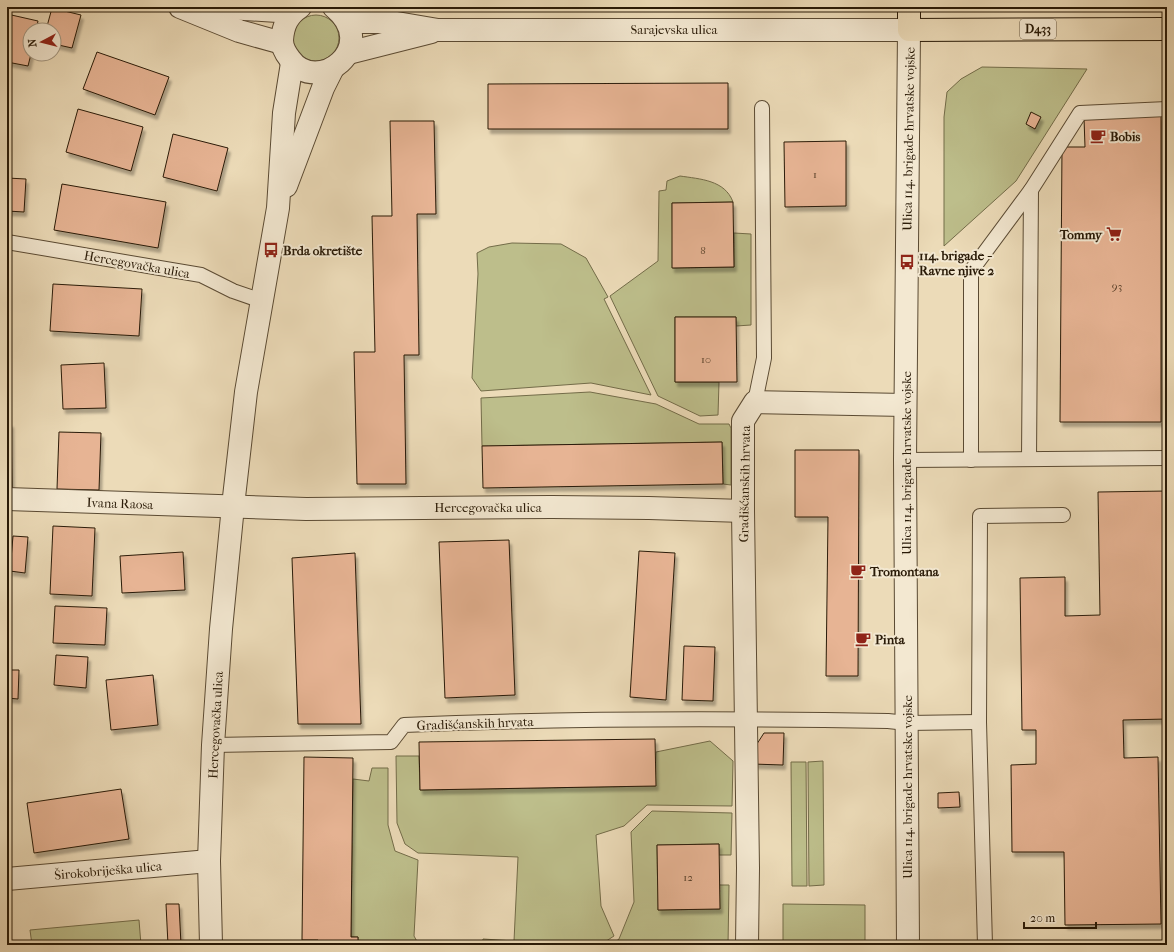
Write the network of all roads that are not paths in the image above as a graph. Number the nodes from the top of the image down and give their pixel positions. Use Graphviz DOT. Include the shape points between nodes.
graph roads {
  1 [pos="180,7"];
  2 [pos="212,7"];
  3 [pos="910,7"];
  4 [pos="296,10"];
  5 [pos="341,15"];
  6 [pos="1167,29"];
  7 [pos="438,30"];
  8 [pos="909,30"];
  9 [pos="282,43"];
  10 [pos="341,61"];
  11 [pos="292,62"];
  12 [pos="762,108"];
  13 [pos="1167,109"];
  14 [pos="1030,190"];
  15 [pos="278,208"];
  16 [pos="7,242"];
  17 [pos="262,301"];
  18 [pos="755,402"];
  19 [pos="905,405"];
  20 [pos="1167,458"];
  21 [pos="905,460"];
  22 [pos="971,460"];
  23 [pos="1029,460"];
  24 [pos="7,500"];
  25 [pos="233,506"];
  26 [pos="743,511"];
  27 [pos="1063,515"];
  28 [pos="745,719"];
  29 [pos="979,722"];
  30 [pos="906,723"];
  31 [pos="213,744"];
  32 [pos="209,861"];
  33 [pos="7,879"];
  34 [pos="211,945"];
  35 [pos="747,945"];
  36 [pos="908,945"];
  37 [pos="985,945"];
  1 -- 9 [label="street" via="239,31"];
  2 -- 4 [label="street"];
  3 -- 8 [label="main road"];
  4 -- 9 [label="street" via="286,21"];
  5 -- 7 [label="street, Sarajevska ulica"];
  5 -- 10 [label="street, Hercegovačka ulica" via="351,32 351,43"];
  6 -- 8 [label="main road, D433"];
  7 -- 8 [label="street, Sarajevska ulica"];
  7 -- 10 [label="street, Sarajevska ulica"];
  8 -- 19 [label="street, Ulica 114. brigade hrvatske vojske"];
  9 -- 11 [label="street"];
  10 -- 11 [label="street, Sarajevska ulica" via="323,72 299,68"];
  10 -- 15 [label="street, Hercegovačka ulica" via="323,88"];
  11 -- 15 [label="street, Hercegovačka ulica" via="284,113"];
  12 -- 18 [label="lane" via="764,358"];
  13 -- 14 [label="lane" via="1080,112"];
  14 -- 22 [label="lane" via="971,271"];
  14 -- 23 [label="lane"];
  15 -- 17 [label="street, Hercegovačka ulica"];
  16 -- 17 [label="lane, Hercegovačka ulica" via="201,275 233,291"];
  17 -- 25 [label="street, Hercegovačka ulica" via="246,392"];
  18 -- 19 [label="street"];
  18 -- 26 [label="street, Gradišćanskih hrvata" via="743,421"];
  19 -- 21 [label="street, Ulica 114. brigade hrvatske vojske"];
  20 -- 23 [label="lane"];
  21 -- 22 [label="lane"];
  21 -- 30 [label="street, Ulica 114. brigade hrvatske vojske"];
  22 -- 23 [label="lane"];
  24 -- 25 [label="street, Ivana Raosa"];
  25 -- 26 [label="street, Hercegovačka ulica" via="306,509 642,508"];
  25 -- 31 [label="street, Hercegovačka ulica"];
  26 -- 28 [label="street, Gradišćanskih hrvata"];
  27 -- 29 [label="lane" via="980,516"];
  28 -- 30 [label="lane, Gradišćanskih hrvata"];
  28 -- 31 [label="lane, Gradišćanskih hrvata" via="412,724 404,725 391,742"];
  28 -- 35 [label="street, Gradišćanskih hrvata"];
  29 -- 30 [label="lane, Gradišćanskih hrvata"];
  29 -- 37 [label="lane"];
  30 -- 36 [label="street, Ulica 114. brigade hrvatske vojske"];
  31 -- 32 [label="street, Hercegovačka ulica"];
  32 -- 33 [label="street, Širokobriješka ulica"];
  32 -- 34 [label="street, Hercegovačka ulica"];
}
